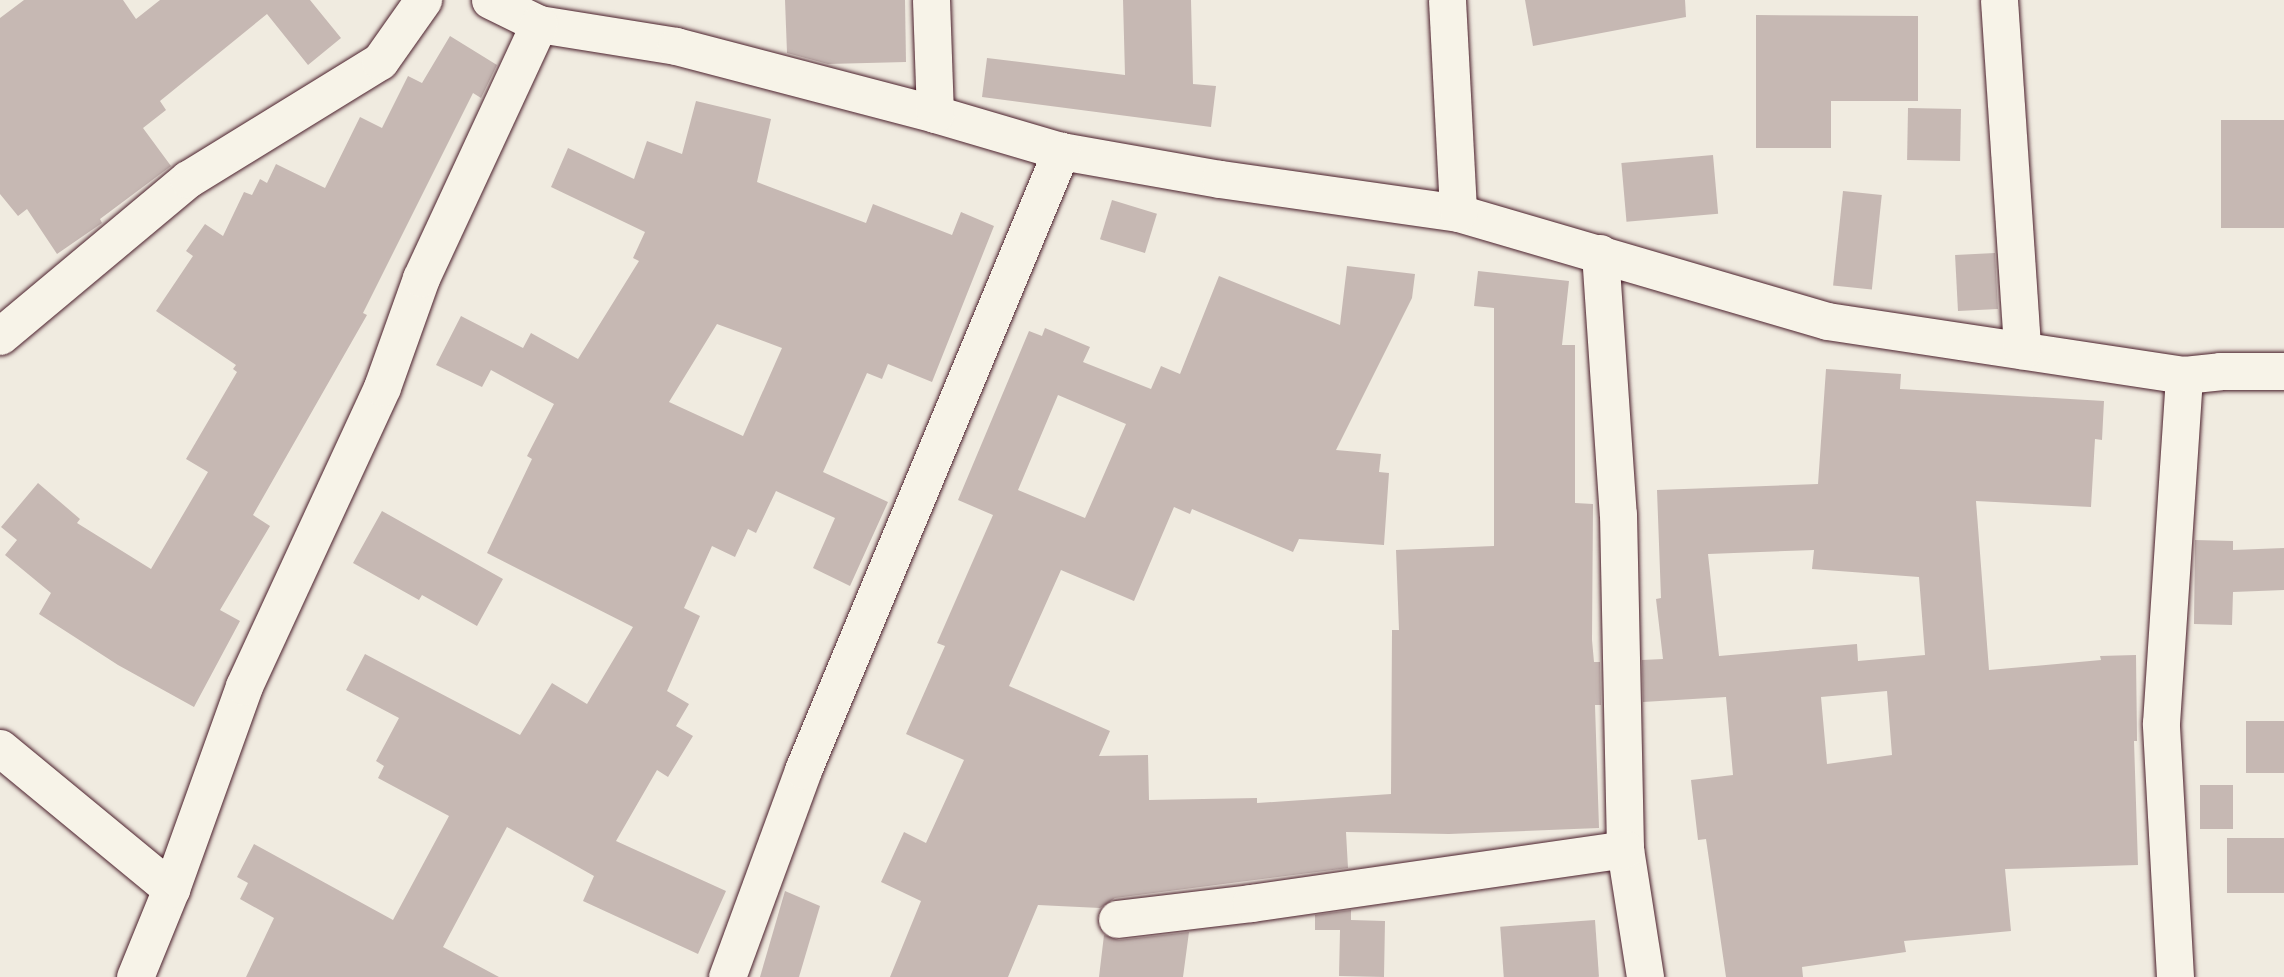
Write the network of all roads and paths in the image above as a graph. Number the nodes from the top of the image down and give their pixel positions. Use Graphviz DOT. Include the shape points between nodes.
graph roads {
  1 [pos="423,0"];
  2 [pos="490,0"];
  3 [pos="931,0"];
  4 [pos="1447,0"];
  5 [pos="1999,0"];
  6 [pos="539,24"];
  7 [pos="935,114"];
  8 [pos="1061,151"];
  9 [pos="1458,214"];
  10 [pos="1600,253"];
  11 [pos="0,335"];
  12 [pos="2022,350"];
  13 [pos="2284,371"];
  14 [pos="2184,375"];
  15 [pos="0,748"];
  16 [pos="1625,849"];
  17 [pos="171,889"];
  18 [pos="1117,919"];
  19 [pos="135,977"];
  20 [pos="727,977"];
  21 [pos="1645,977"];
  22 [pos="2175,977"];
  1 -- 11 [label="street" via="380,61 188,179"];
  2 -- 6 [label="street"];
  3 -- 7 [label="street"];
  4 -- 9 [label="street"];
  5 -- 12 [label="street"];
  6 -- 7 [label="street" via="676,46"];
  6 -- 17 [label="street" via="421,278 382,387 244,687"];
  7 -- 8 [label="street"];
  8 -- 9 [label="street"];
  8 -- 20 [label="street" via="808,757"];
  9 -- 10 [label="street"];
  10 -- 12 [label="street" via="1827,321"];
  10 -- 16 [label="street" via="1618,514"];
  12 -- 14 [label="street"];
  13 -- 14 [label="street"];
  14 -- 22 [label="street" via="2161,723"];
  15 -- 17 [label="street"];
  16 -- 18 [label="street"];
  16 -- 21 [label="street"];
  17 -- 19 [label="street"];
}
